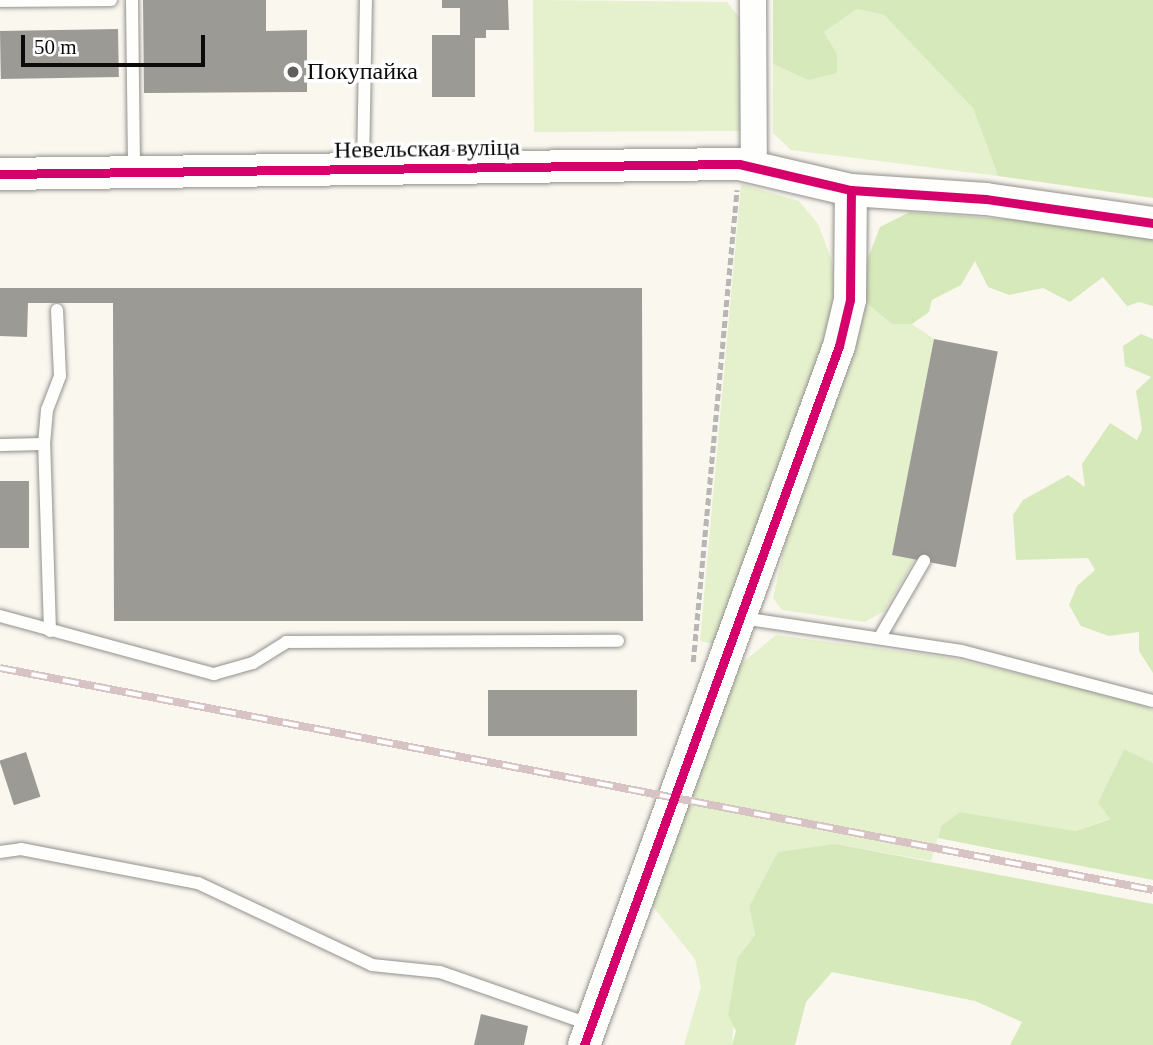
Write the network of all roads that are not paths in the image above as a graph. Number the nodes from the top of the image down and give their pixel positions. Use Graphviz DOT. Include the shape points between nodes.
graph roads {
  1 [pos="111,0"];
  2 [pos="132,0"];
  3 [pos="366,0"];
  4 [pos="753,0"];
  5 [pos="0,1"];
  6 [pos="747,165"];
  7 [pos="363,169"];
  8 [pos="134,173"];
  9 [pos="0,174"];
  10 [pos="851,190"];
  11 [pos="1153,223"];
  12 [pos="57,310"];
  13 [pos="44,443"];
  14 [pos="0,444"];
  15 [pos="924,561"];
  16 [pos="0,616"];
  17 [pos="738,617"];
  18 [pos="50,631"];
  19 [pos="880,637"];
  20 [pos="618,642"];
  21 [pos="1153,701"];
  22 [pos="0,852"];
  23 [pos="588,1035"];
  1 -- 5 [label="lane"];
  2 -- 8 [label="lane"];
  3 -- 7 [label="lane"];
  4 -- 6 [label="street"];
  6 -- 7 [label="street, Невельская вуліца"];
  6 -- 10 [label="street, Невельская вуліца"];
  7 -- 8 [label="street, Невельская вуліца"];
  8 -- 9 [label="street, Невельская вуліца"];
  10 -- 11 [label="street, Невельская вуліца" via="985,199"];
  10 -- 17 [label="street" via="850,300 839,346"];
  12 -- 13 [label="lane" via="60,376 47,410"];
  13 -- 14 [label="lane"];
  13 -- 18 [label="lane"];
  15 -- 19 [label="lane"];
  16 -- 18 [label="lane"];
  17 -- 19 [label="lane"];
  17 -- 23 [label="street"];
  18 -- 20 [label="lane" via="214,674 253,663 286,642"];
  19 -- 21 [label="lane" via="962,651"];
  22 -- 23 [label="lane" via="21,849 198,883 372,965 440,972"];
}
